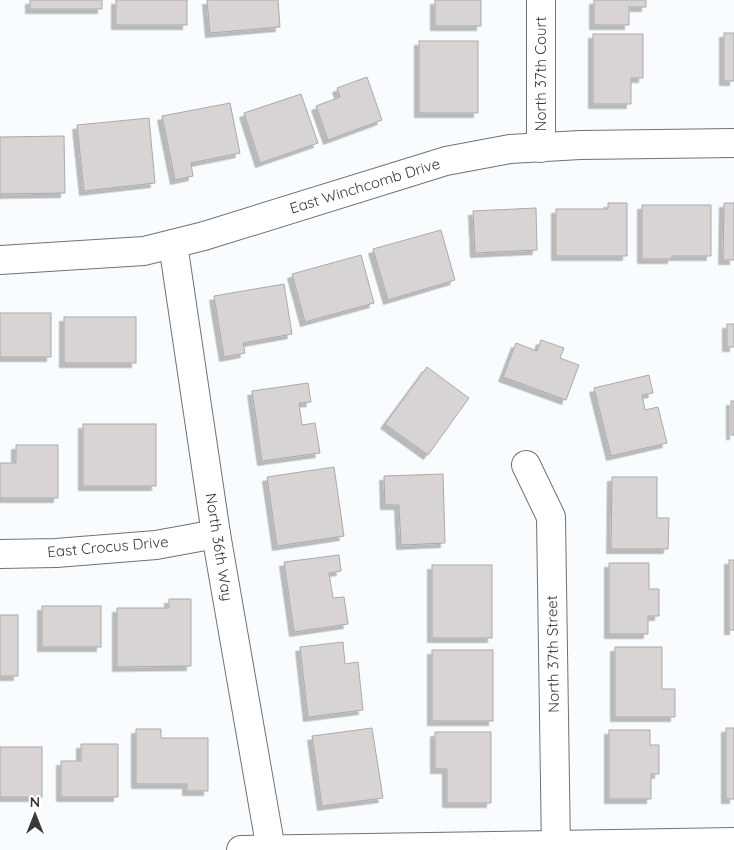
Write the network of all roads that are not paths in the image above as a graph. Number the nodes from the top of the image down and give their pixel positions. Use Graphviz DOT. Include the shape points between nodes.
graph roads {
  1 [pos="541,0"];
  2 [pos="734,143"];
  3 [pos="541,148"];
  4 [pos="173,244"];
  5 [pos="0,260"];
  6 [pos="526,465"];
  7 [pos="216,534"];
  8 [pos="0,554"];
  9 [pos="734,842"];
  10 [pos="556,848"];
  11 [pos="241,850"];
  12 [pos="271,850"];
  1 -- 3 [label="street, North 37th Court"];
  2 -- 3 [label="street, East Winchcomb Drive"];
  3 -- 4 [label="street, East Winchcomb Drive" via="510,150 446,162"];
  4 -- 5 [label="street, East Winchcomb Drive" via="144,251"];
  4 -- 7 [label="street, North 36th Way"];
  6 -- 10 [label="street, North 37th Street" via="551,517"];
  7 -- 8 [label="street, East Crocus Drive" via="156,545"];
  7 -- 12 [label="street, North 36th Way"];
  9 -- 10 [label="street"];
  10 -- 12 [label="street"];
  11 -- 12 [label="street"];
}
